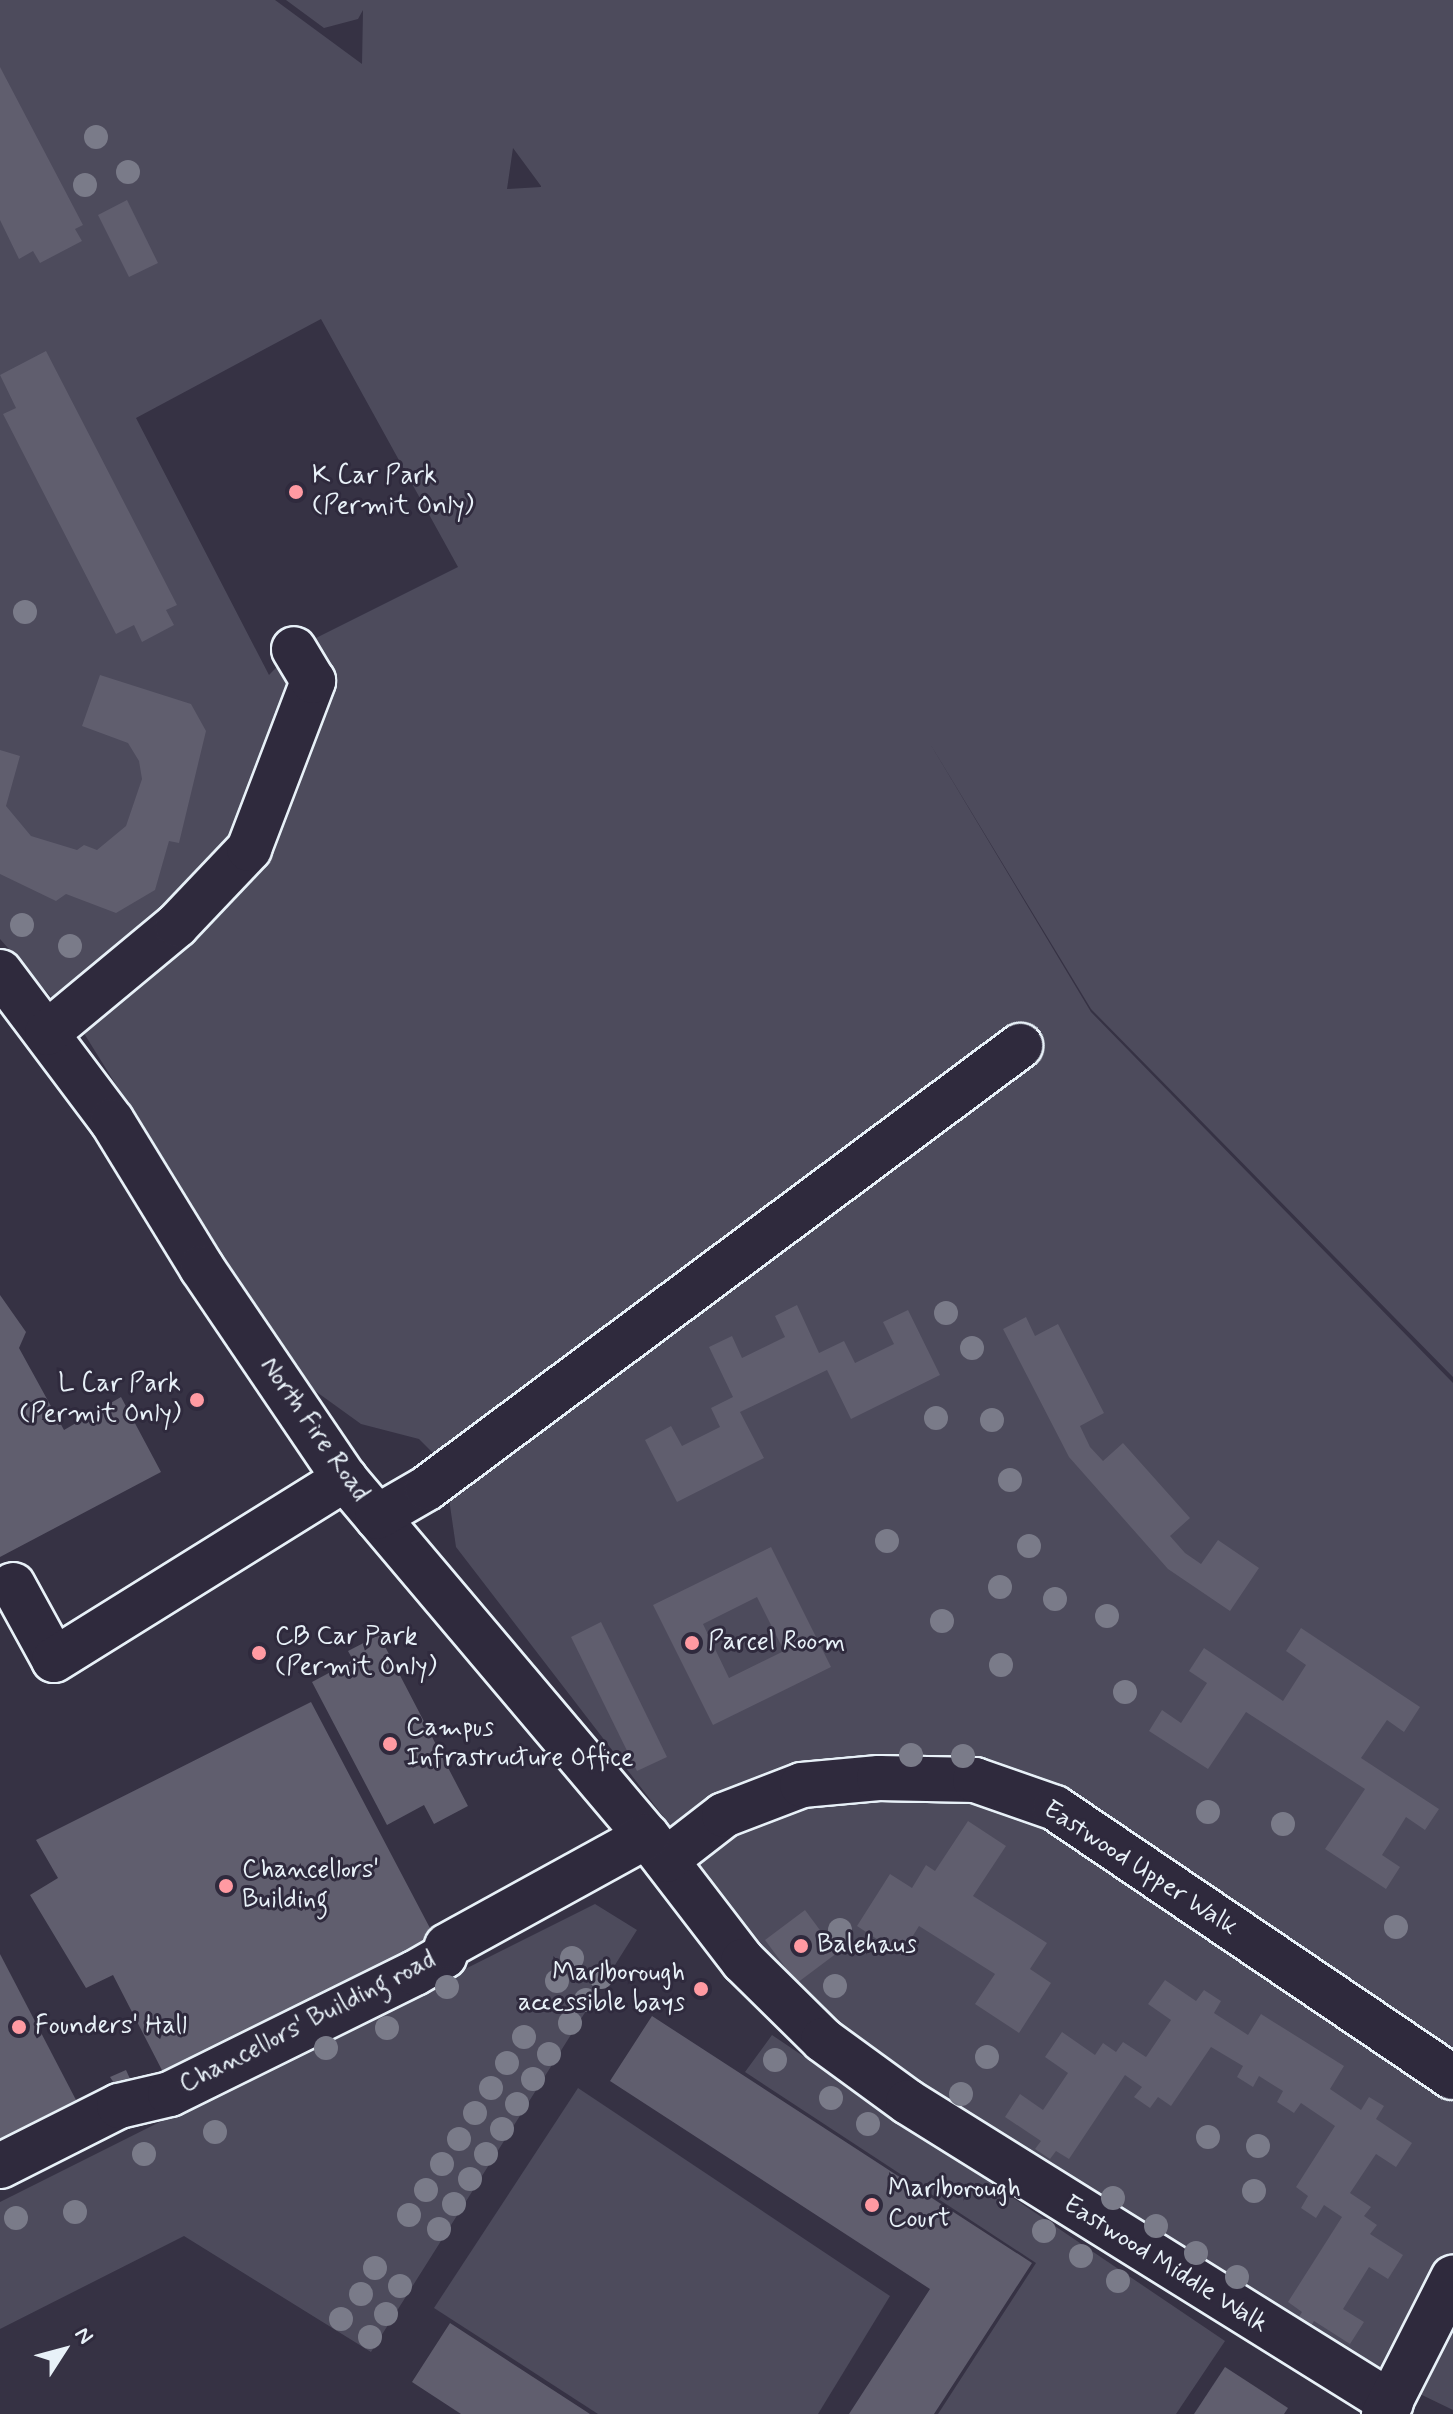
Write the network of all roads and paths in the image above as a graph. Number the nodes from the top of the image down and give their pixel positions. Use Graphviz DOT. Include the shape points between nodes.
graph roads {
  1 [pos="294,649"];
  2 [pos="0,972"];
  3 [pos="47,1033"];
  4 [pos="1020,1046"];
  5 [pos="345,1479"];
  6 [pos="377,1517"];
  7 [pos="13,1585"];
  8 [pos="656,1848"];
  9 [pos="1453,2077"];
  10 [pos="0,2166"];
  11 [pos="1453,2278"];
  12 [pos="1387,2408"];
  1 -- 3 [label="street" via="313,681 249,849 177,925"];
  2 -- 3 [label="street, North Fire Road"];
  3 -- 5 [label="street, North Fire Road" via="112,1121 202,1268"];
  4 -- 6 [label="street" via="427,1488"];
  5 -- 6 [label="street, North Fire Road"];
  5 -- 7 [label="street" via="54,1660"];
  6 -- 8 [label="street, North Fire Road"];
  8 -- 9 [label="street, Eastwood Upper Walk" via="802,1785 975,1780 1055,1808"];
  8 -- 10 [label="street, Chancellors' Building road" via="447,1946 444,1956 415,1973 170,2094 102,2116"];
  8 -- 12 [label="street, Eastwood Middle Walk" via="740,1971 823,2040 908,2102"];
  11 -- 12 [label="street"];
}
